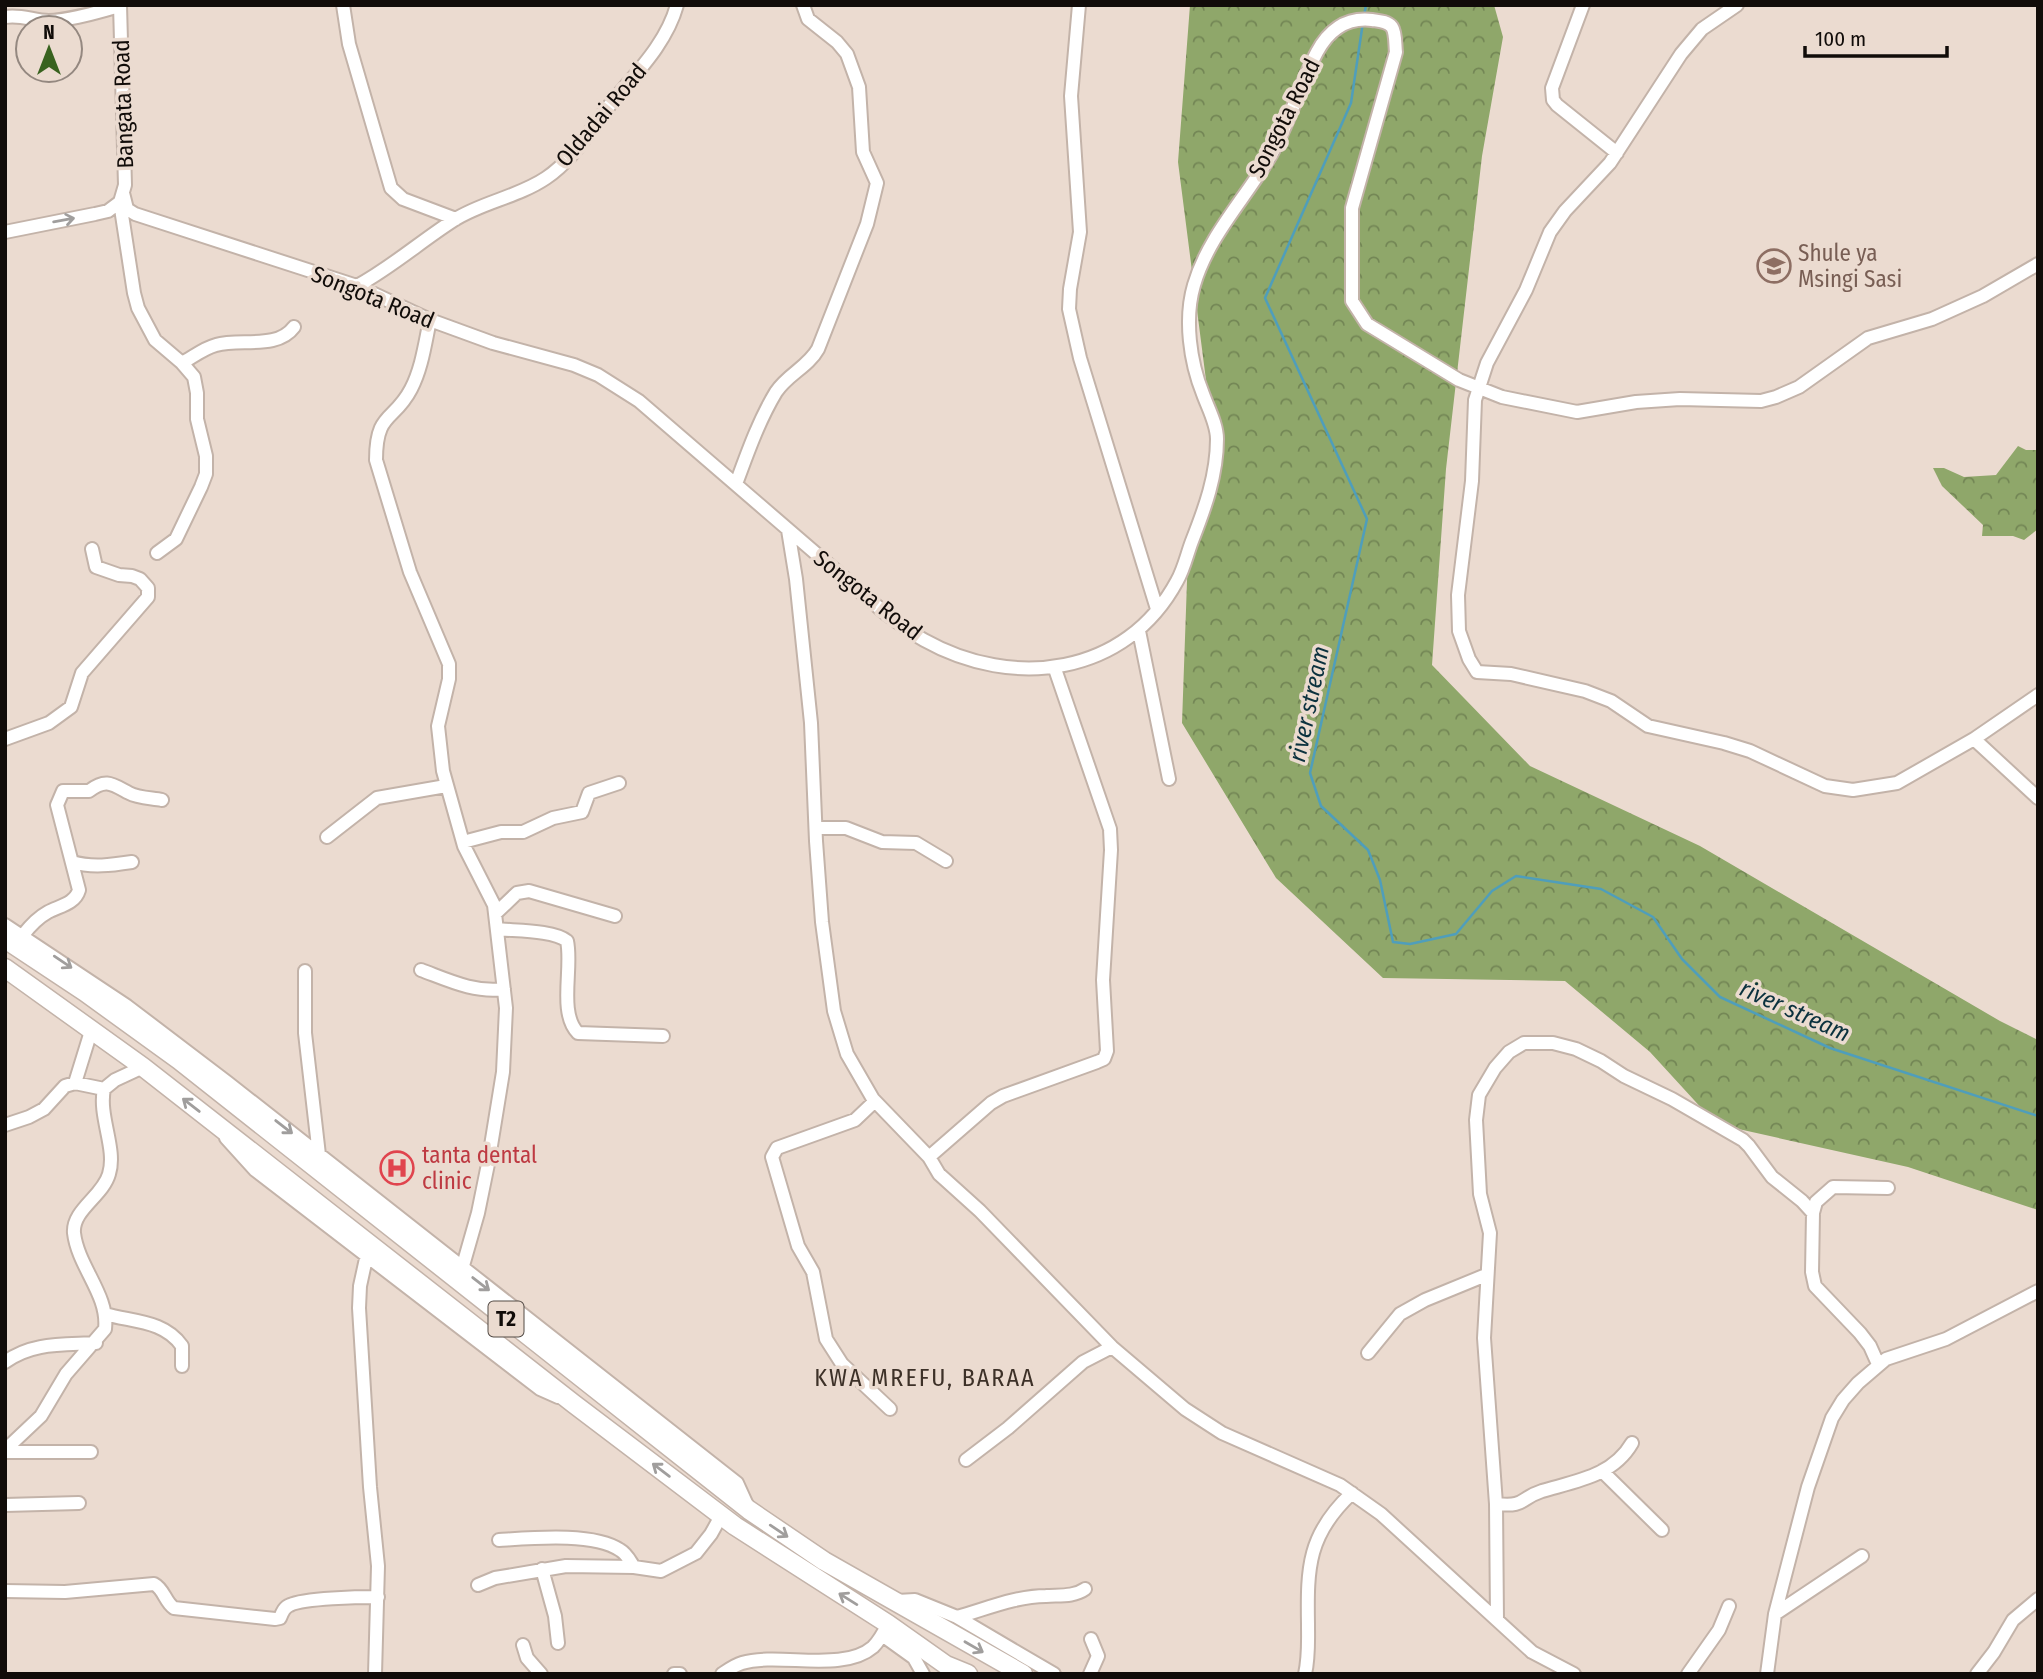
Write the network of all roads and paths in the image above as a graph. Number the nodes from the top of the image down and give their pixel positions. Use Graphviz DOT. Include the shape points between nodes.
graph roads {
  1 [pos="343,5"];
  2 [pos="677,5"];
  3 [pos="803,5"];
  4 [pos="1079,5"];
  5 [pos="1583,5"];
  6 [pos="1737,5"];
  7 [pos="120,6"];
  8 [pos="5,17"];
  9 [pos="1617,153"];
  10 [pos="122,198"];
  11 [pos="456,219"];
  12 [pos="5,232"];
  13 [pos="2038,264"];
  14 [pos="357,286"];
  15 [pos="430,320"];
  16 [pos="293,327"];
  17 [pos="182,363"];
  18 [pos="1479,388"];
  19 [pos="736,484"];
  20 [pos="788,530"];
  21 [pos="92,549"];
  22 [pos="157,553"];
  23 [pos="1157,610"];
  24 [pos="1139,631"];
  25 [pos="1055,669"];
  26 [pos="2038,695"];
  27 [pos="5,739"];
  28 [pos="1974,739"];
  29 [pos="1169,779"];
  30 [pos="619,783"];
  31 [pos="446,786"];
  32 [pos="2038,798"];
  33 [pos="163,800"];
  34 [pos="816,828"];
  35 [pos="327,836"];
  36 [pos="463,842"];
  37 [pos="946,861"];
  38 [pos="72,862"];
  39 [pos="132,862"];
  40 [pos="495,914"];
  41 [pos="615,916"];
  42 [pos="5,925"];
  43 [pos="497,929"];
  44 [pos="14,937"];
  45 [pos="5,968"];
  46 [pos="421,970"];
  47 [pos="305,971"];
  48 [pos="503,989"];
  49 [pos="92,1028"];
  50 [pos="663,1036"];
  51 [pos="143,1067"];
  52 [pos="75,1083"];
  53 [pos="104,1089"];
  54 [pos="875,1101"];
  55 [pos="215,1124"];
  56 [pos="5,1125"];
  57 [pos="319,1155"];
  58 [pos="929,1157"];
  59 [pos="1888,1188"];
  60 [pos="1813,1213"];
  61 [pos="367,1254"];
  62 [pos="462,1269"];
  63 [pos="1486,1275"];
  64 [pos="2038,1291"];
  65 [pos="105,1314"];
  66 [pos="96,1343"];
  67 [pos="1112,1347"];
  68 [pos="1368,1353"];
  69 [pos="5,1362"];
  70 [pos="1878,1364"];
  71 [pos="182,1366"];
  72 [pos="592,1385"];
  73 [pos="574,1404"];
  74 [pos="890,1409"];
  75 [pos="648,1429"];
  76 [pos="1632,1443"];
  77 [pos="631,1447"];
  78 [pos="5,1451"];
  79 [pos="91,1452"];
  80 [pos="966,1460"];
  81 [pos="1602,1471"];
  82 [pos="1352,1493"];
  83 [pos="79,1503"];
  84 [pos="1496,1504"];
  85 [pos="5,1505"];
  86 [pos="749,1510"];
  87 [pos="721,1516"];
  88 [pos="1662,1530"];
  89 [pos="499,1539"];
  90 [pos="1861,1556"];
  91 [pos="634,1567"];
  92 [pos="542,1569"];
  93 [pos="478,1585"];
  94 [pos="1085,1590"];
  95 [pos="5,1591"];
  96 [pos="378,1597"];
  97 [pos="2038,1599"];
  98 [pos="893,1601"];
  99 [pos="1729,1606"];
  100 [pos="1775,1614"];
  101 [pos="957,1616"];
  102 [pos="1497,1619"];
  103 [pos="885,1630"];
  104 [pos="1091,1639"];
  105 [pos="558,1643"];
  106 [pos="523,1645"];
  107 [pos="375,1674"];
  108 [pos="541,1674"];
  109 [pos="674,1674"];
  110 [pos="680,1674"];
  111 [pos="722,1674"];
  112 [pos="923,1674"];
  113 [pos="968,1674"];
  114 [pos="1023,1674"];
  115 [pos="1054,1674"];
  116 [pos="1090,1674"];
  117 [pos="1305,1674"];
  118 [pos="1574,1674"];
  119 [pos="1688,1674"];
  120 [pos="1767,1674"];
  121 [pos="1977,1674"];
  1 -- 11 [label="street" via="349,44 391,188 403,200"];
  2 -- 11 [label="street, Oldadai Road" via="663,37 561,165 533,186"];
  3 -- 19 [label="street" via="808,19 842,47 855,73 863,152 877,188 818,349 811,362 776,392"];
  4 -- 23 [label="street" via="1071,96 1080,232 1069,309"];
  5 -- 9 [label="street" via="1555,77 1552,97 1557,106"];
  6 -- 9 [label="street" via="1702,29 1681,54"];
  7 -- 8 [label="street" via="59,20"];
  7 -- 10 [label="street, Bangata Road"];
  9 -- 18 [label="street" via="1550,232"];
  12 -- 10 [label="street, one-way" via="95,215 108,211"];
  10 -- 14 [label="street, Songota Road" via="135,214"];
  10 -- 17 [label="street, Bangata Road" via="138,308 155,340"];
  11 -- 14 [label="street, Oldadai Road"];
  13 -- 18 [label="street" via="1983,296 1868,338 1799,387 1768,399 1680,399 1577,412 1512,400"];
  14 -- 15 [label="street, Songota Road"];
  15 -- 19 [label="street, Songota Road" via="598,374 639,401"];
  15 -- 31 [label="street" via="413,385 381,426 376,460 410,572 449,664 438,726"];
  16 -- 17 [label="street" via="270,340 217,345"];
  17 -- 22 [label="street" via="196,384 195,409 206,474 176,539"];
  18 -- 23 [label="street, Songota Road" via="1367,324 1352,301 1352,208 1396,52 1388,23 1364,19 1340,25 1326,37 1271,156 1228,216 1194,286 1191,348 1217,435 1216,458 1209,498 1177,581"];
  18 -- 28 [label="street" via="1458,607 1459,631 1476,671 1585,691 1611,701 1648,726 1750,751 1833,788 1897,783"];
  19 -- 20 [label="street, Songota Road"];
  20 -- 25 [label="street, Songota Road" via="885,613 925,640 980,661"];
  20 -- 34 [label="street" via="811,723"];
  21 -- 27 [label="street" via="96,567 140,579 148,588 148,597 82,673 71,707 50,723"];
  23 -- 24 [label="street, Songota Road"];
  24 -- 25 [label="street, Songota Road" via="1113,649"];
  24 -- 29 [label="street"];
  25 -- 58 [label="street" via="1110,829 1102,980 1107,1051 1104,1059 991,1103"];
  26 -- 28 [label="street"];
  28 -- 32 [label="street"];
  30 -- 36 [label="street" via="589,793 582,812 553,818 523,832 501,832"];
  31 -- 35 [label="street" via="377,798"];
  31 -- 36 [label="street"];
  33 -- 38 [label="street" via="106,784 89,791 63,791 57,805"];
  34 -- 37 [label="street" via="846,828 881,842 916,843"];
  34 -- 54 [label="street" via="834,1011 847,1054"];
  36 -- 40 [label="street"];
  38 -- 39 [label="street" via="110,866"];
  38 -- 44 [label="street" via="79,886 77,897"];
  40 -- 41 [label="street" via="517,893 528,891"];
  40 -- 43 [label="street"];
  42 -- 44 [label="street"];
  43 -- 48 [label="street"];
  43 -- 50 [label="street" via="561,936 567,941 568,1005 578,1033"];
  44 -- 57 [label="street, one-way" via="128,1006"];
  44 -- 72 [label="highway, T2" via="179,1060"];
  45 -- 49 [label="highway, T2"];
  46 -- 48 [label="street" via="473,988"];
  47 -- 57 [label="street" via="305,1033"];
  48 -- 62 [label="street" via="503,1072 478,1213"];
  49 -- 51 [label="highway, T2"];
  49 -- 52 [label="street"];
  51 -- 53 [label="street"];
  55 -- 51 [label="highway, T2, one-way"];
  52 -- 53 [label="street"];
  52 -- 56 [label="street" via="65,1086 38,1113"];
  53 -- 65 [label="street" via="109,1174 77,1218 74,1230"];
  54 -- 58 [label="street"];
  54 -- 74 [label="street" via="855,1120 777,1148 772,1157 798,1246 813,1272 826,1339 842,1364"];
  55 -- 61 [label="street" via="255,1170"];
  55 -- 73 [label="highway, T2"];
  57 -- 62 [label="street"];
  58 -- 67 [label="street" via="939,1174 989,1219"];
  59 -- 60 [label="street" via="1830,1188 1816,1202"];
  60 -- 63 [label="street" via="1772,1177 1735,1135 1576,1049 1524,1043 1509,1052 1479,1095 1476,1152 1490,1233"];
  60 -- 70 [label="street" via="1815,1286 1860,1333"];
  61 -- 73 [label="street" via="540,1390"];
  61 -- 96 [label="street" via="359,1308"];
  62 -- 86 [label="street, one-way" via="737,1483"];
  63 -- 68 [label="street" via="1400,1314"];
  63 -- 84 [label="street" via="1484,1338"];
  64 -- 70 [label="street" via="1945,1339"];
  65 -- 66 [label="street" via="105,1329"];
  65 -- 71 [label="street" via="162,1329 182,1346"];
  66 -- 69 [label="street" via="35,1347"];
  66 -- 78 [label="street" via="66,1374 41,1416"];
  67 -- 80 [label="street" via="1083,1362"];
  67 -- 82 [label="street" via="1205,1424"];
  70 -- 100 [label="street" via="1832,1418 1808,1487"];
  72 -- 73 [label="highway"];
  72 -- 75 [label="highway, T2"];
  73 -- 77 [label="highway, T2"];
  75 -- 77 [label="highway"];
  75 -- 86 [label="highway, T2"];
  76 -- 81 [label="street"];
  87 -- 77 [label="highway, T2, one-way"];
  78 -- 79 [label="street"];
  81 -- 84 [label="street" via="1539,1492 1520,1504"];
  81 -- 88 [label="street"];
  82 -- 102 [label="street"];
  82 -- 117 [label="street" via="1327,1520 1314,1545"];
  83 -- 85 [label="street"];
  84 -- 102 [label="street"];
  86 -- 98 [label="highway, T2, one-way"];
  87 -- 91 [label="street" via="690,1557 661,1571"];
  103 -- 87 [label="highway, T2, one-way"];
  89 -- 91 [label="street" via="598,1542 619,1548"];
  90 -- 100 [label="street"];
  91 -- 92 [label="street"];
  92 -- 93 [label="street"];
  92 -- 105 [label="street"];
  94 -- 101 [label="street" via="1015,1600"];
  95 -- 96 [label="street" via="65,1592 155,1584 174,1608 275,1619 295,1603"];
  96 -- 107 [label="street"];
  97 -- 121 [label="street" via="2013,1620"];
  98 -- 101 [label="street" via="915,1600"];
  98 -- 114 [label="highway, T2, one-way"];
  99 -- 119 [label="street" via="1719,1630"];
  100 -- 120 [label="street"];
  101 -- 115 [label="street"];
  102 -- 118 [label="street" via="1532,1652"];
  103 -- 111 [label="street" via="873,1647 852,1657 767,1660 741,1664"];
  103 -- 112 [label="street" via="914,1658"];
  103 -- 113 [label="highway, T2"];
  104 -- 116 [label="street" via="1098,1656"];
  106 -- 108 [label="street"];
  109 -- 110 [label="street"];
}
